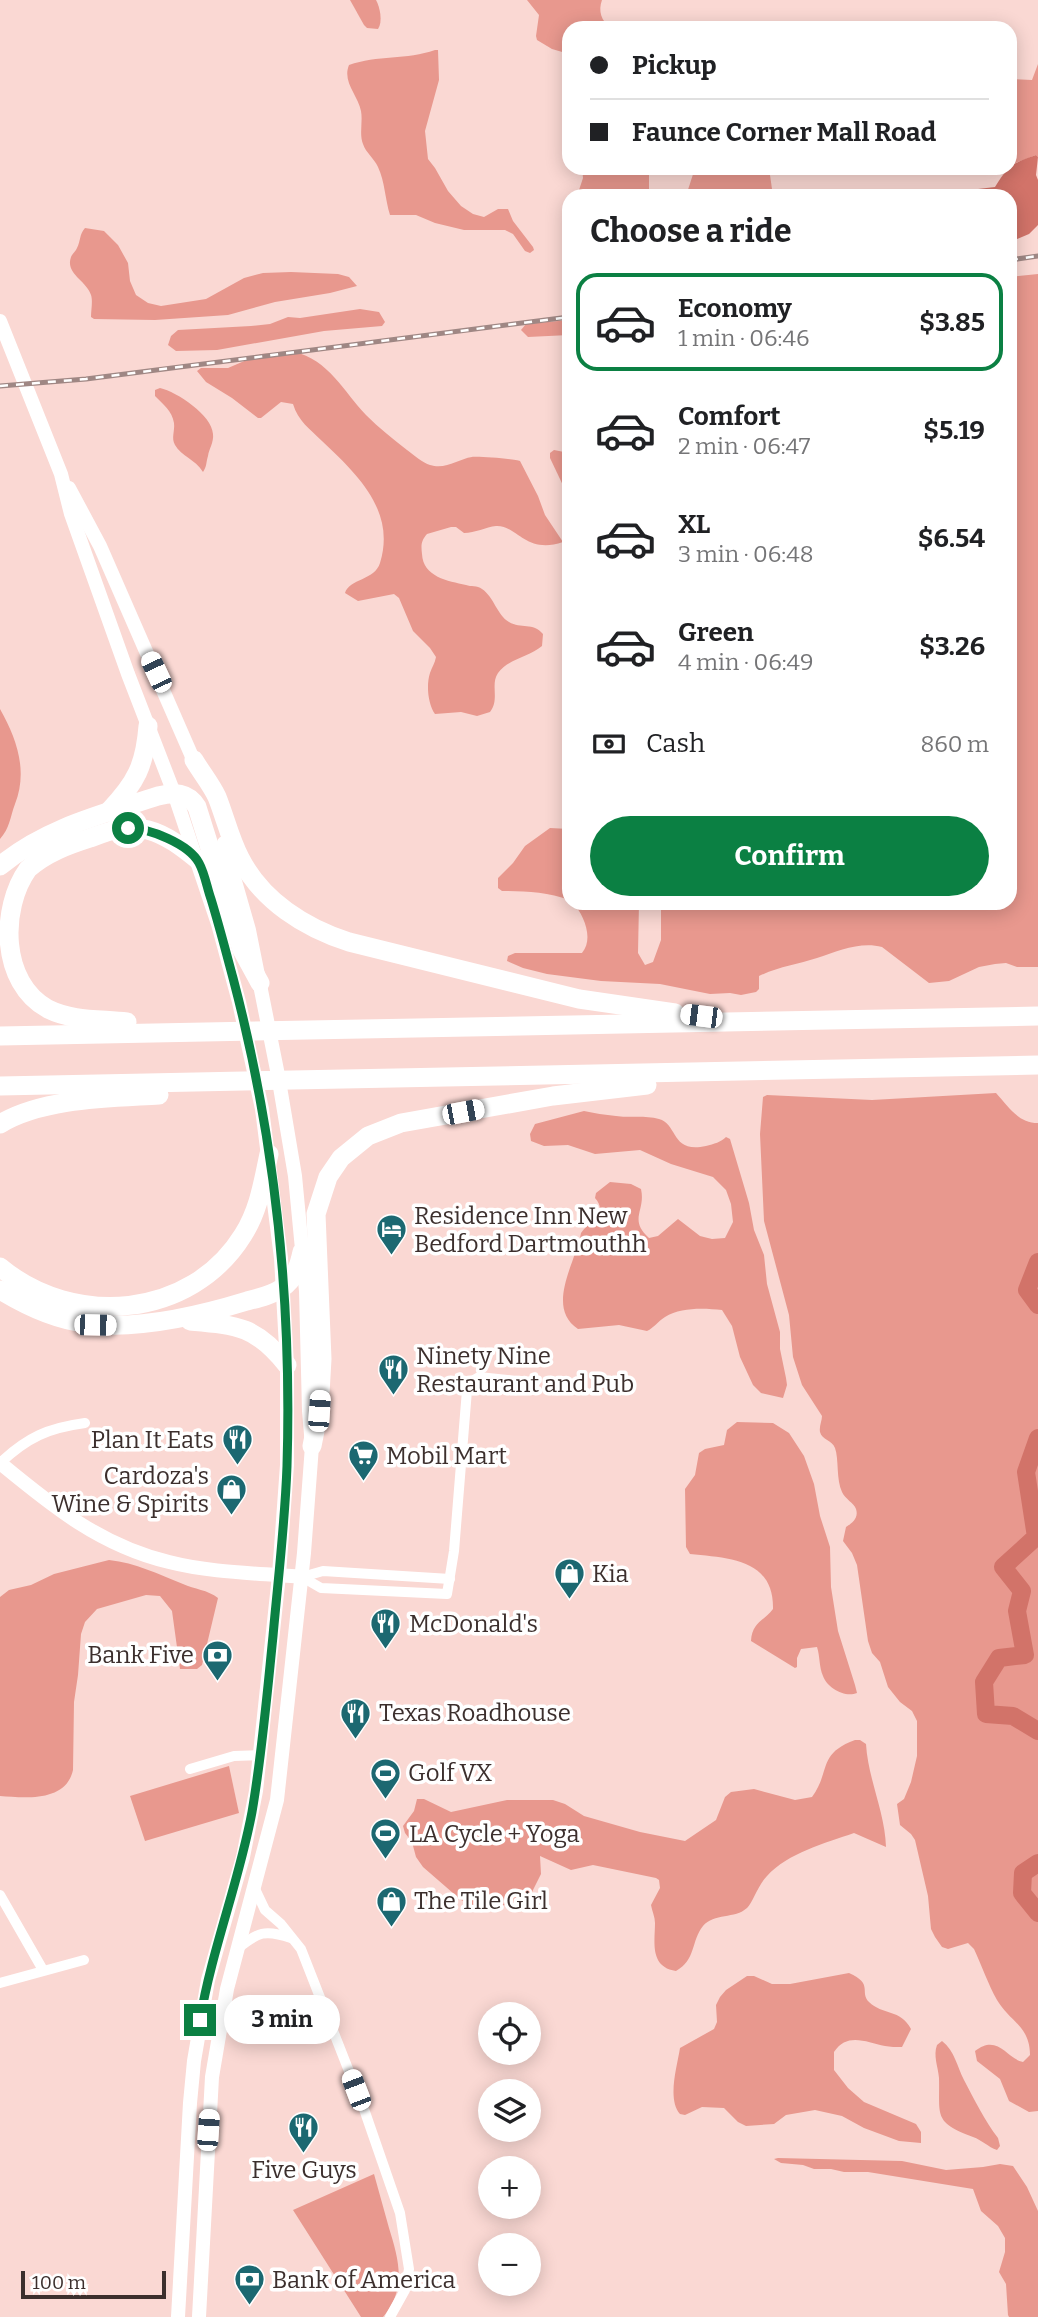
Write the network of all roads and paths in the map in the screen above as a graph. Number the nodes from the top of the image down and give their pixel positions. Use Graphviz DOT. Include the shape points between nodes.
graph roads {
  1 [pos="0,321"];
  2 [pos="61,474"];
  3 [pos="122,597"];
  4 [pos="105,607"];
  5 [pos="148,726"];
  6 [pos="194,760"];
  7 [pos="174,793"];
  8 [pos="108,812"];
  9 [pos="198,860"];
  10 [pos="0,866"];
  11 [pos="261,993"];
  12 [pos="1038,1016"];
  13 [pos="745,1021"];
  14 [pos="211,1031"];
  15 [pos="0,1036"];
  16 [pos="1038,1065"];
  17 [pos="730,1071"];
  18 [pos="241,1081"];
  19 [pos="0,1086"];
  20 [pos="0,1124"];
  21 [pos="269,1154"];
  22 [pos="302,1252"];
  23 [pos="0,1267"];
  24 [pos="284,1287"];
  25 [pos="0,1290"];
  26 [pos="168,1319"];
  27 [pos="287,1365"];
  28 [pos="535,1383"];
  29 [pos="85,1423"];
  30 [pos="313,1446"];
  31 [pos="0,1463"];
  32 [pos="279,1575"];
  33 [pos="302,1577"];
  34 [pos="450,1579"];
  35 [pos="260,1755"];
  36 [pos="190,1769"];
  37 [pos="255,1889"];
  38 [pos="0,1895"];
  39 [pos="294,1939"];
  40 [pos="237,1949"];
  41 [pos="83,1960"];
  42 [pos="43,1970"];
  43 [pos="0,1983"];
  44 [pos="178,2317"];
  45 [pos="199,2317"];
  46 [pos="390,2317"];
  1 -- 2 [label="main road"];
  2 -- 3 [label="main road"];
  2 -- 4 [label="main road"];
  3 -- 4 [label="main road"];
  3 -- 6 [label="main road"];
  4 -- 5 [label="main road"];
  5 -- 7 [label="main road"];
  5 -- 8 [label="highway" via="138,773"];
  6 -- 11 [label="main road" via="231,862"];
  6 -- 13 [label="highway" via="215,794 245,867 274,901 314,929 349,943 579,999"];
  7 -- 8 [label="highway"];
  7 -- 9 [label="main road"];
  7 -- 11 [label="highway" via="190,797 197,807 242,950"];
  8 -- 10 [label="highway" via="31,843"];
  9 -- 14 [label="highway" via="167,838 137,828 110,831 61,849 28,869 13,887 4,907 0,939 19,986 54,1012 90,1020"];
  9 -- 21 [label="main road" via="240,1002"];
  11 -- 22 [label="main road" via="295,1176"];
  12 -- 13 [label="highway"];
  13 -- 14 [label="highway"];
  14 -- 15 [label="highway"];
  16 -- 17 [label="highway"];
  17 -- 18 [label="highway"];
  17 -- 30 [label="highway" via="401,1123 368,1136 348,1151 328,1177 316,1214 321,1371"];
  18 -- 19 [label="highway"];
  18 -- 20 [label="highway" via="182,1093 40,1107"];
  21 -- 23 [label="highway" via="258,1203 236,1245 208,1274 172,1294 131,1305 79,1305 33,1290"];
  21 -- 24 [label="main road"];
  22 -- 24 [label="highway" via="297,1270"];
  22 -- 30 [label="main road"];
  24 -- 26 [label="highway" via="233,1306"];
  24 -- 27 [label="main road"];
  25 -- 26 [label="highway" via="75,1322 111,1325"];
  26 -- 27 [label="highway" via="245,1330 263,1339"];
  27 -- 32 [label="main road" via="287,1465"];
  28 -- 34 [label="street" via="484,1377 469,1385"];
  29 -- 31 [label="street" via="42,1432"];
  30 -- 33 [label="main road"];
  31 -- 32 [label="main road" via="72,1520 126,1547 181,1565"];
  32 -- 33 [label="main road"];
  32 -- 35 [label="main road"];
  33 -- 34 [label="street" via="323,1571"];
  33 -- 34 [label="street" via="321,1588 447,1594"];
  33 -- 37 [label="main road" via="278,1800"];
  35 -- 36 [label="street" via="234,1756"];
  35 -- 44 [label="main road" via="243,1857 197,2036"];
  37 -- 39 [label="street" via="265,1910"];
  37 -- 40 [label="main road"];
  38 -- 42 [label="street"];
  39 -- 40 [label="street" via="262,1933"];
  39 -- 46 [label="street" via="400,2213 409,2269 405,2290"];
  40 -- 45 [label="main road" via="211,2086"];
  41 -- 42 [label="street"];
  42 -- 43 [label="street"];
}
